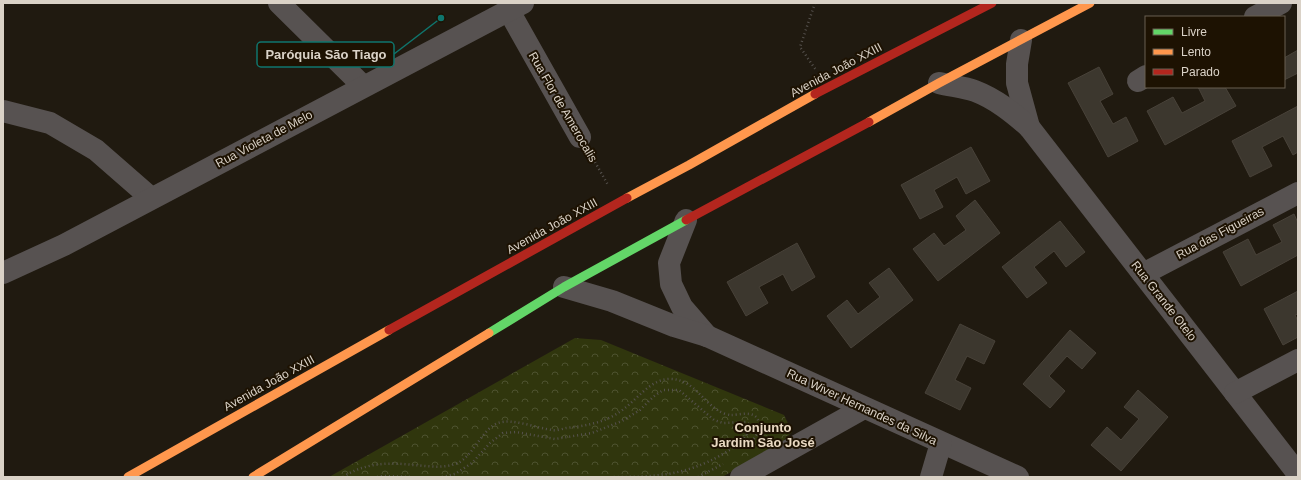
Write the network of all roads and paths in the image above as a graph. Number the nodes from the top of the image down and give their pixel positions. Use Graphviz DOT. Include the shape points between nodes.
graph roads {
  1 [pos="279,3"];
  2 [pos="815,3"];
  3 [pos="992,3"];
  4 [pos="1090,3"];
  5 [pos="1281,3"];
  6 [pos="516,7"];
  7 [pos="1257,16"];
  8 [pos="1021,40"];
  9 [pos="939,83"];
  10 [pos="364,86"];
  11 [pos="827,87"];
  12 [pos="3,111"];
  13 [pos="1029,127"];
  14 [pos="580,137"];
  15 [pos="1298,193"];
  16 [pos="151,198"];
  17 [pos="618,203"];
  18 [pos="686,220"];
  19 [pos="3,273"];
  20 [pos="1143,274"];
  21 [pos="564,287"];
  22 [pos="707,336"];
  23 [pos="1298,360"];
  24 [pos="1235,393"];
  25 [pos="864,408"];
  26 [pos="941,443"];
  27 [pos="744,449"];
  28 [pos="734,469"];
  29 [pos="1298,474"];
  30 [pos="128,477"];
  31 [pos="252,477"];
  32 [pos="343,477"];
  33 [pos="377,477"];
  34 [pos="413,477"];
  35 [pos="442,477"];
  36 [pos="612,477"];
  37 [pos="698,477"];
  38 [pos="931,477"];
  39 [pos="1018,477"];
  1 -- 10 [label="street"];
  2 -- 11 [label="path" via="800,47"];
  3 -- 11 [label="main road, Avenida João XXIII"];
  4 -- 8 [label="main road"];
  5 -- 7 [label="street"];
  6 -- 10 [label="street, Rua Violeta de Melo"];
  6 -- 14 [label="street, Rua Flor de Amerocalis"];
  8 -- 9 [label="main road"];
  8 -- 13 [label="street, Rua Grande Otelo" via="1017,83"];
  9 -- 13 [label="street, Rua Grande Otelo" via="974,91 992,99"];
  9 -- 18 [label="main road"];
  10 -- 16 [label="street, Rua Violeta de Melo"];
  11 -- 17 [label="main road, Avenida João XXIII"];
  12 -- 16 [label="street" via="50,123 96,150"];
  13 -- 20 [label="street, Rua Grande Otelo"];
  14 -- 17 [label="path, Rua Flor de Amerocalis"];
  15 -- 20 [label="street, Rua das Figueiras"];
  16 -- 19 [label="street, Rua Violeta de Melo" via="64,245"];
  17 -- 30 [label="main road, Avenida João XXIII"];
  18 -- 21 [label="main road"];
  18 -- 22 [label="street, Rua Wiver Hernandes da Silva" via="669,263 671,284 682,307"];
  20 -- 24 [label="street, Rua Grande Otelo"];
  21 -- 22 [label="street, Rua Wiver Hernandes da Silva" via="612,301 674,326"];
  21 -- 31 [label="main road"];
  22 -- 25 [label="street, Rua Wiver Hernandes da Silva"];
  23 -- 24 [label="street"];
  24 -- 29 [label="street, Rua Grande Otelo"];
  25 -- 26 [label="street, Rua Wiver Hernandes da Silva"];
  25 -- 28 [label="street"];
  26 -- 38 [label="street"];
  26 -- 39 [label="street, Rua Wiver Hernandes da Silva"];
  27 -- 32 [label="path" via="756,436 760,427 758,419 749,414 730,415 720,411 696,389 671,379 651,384 618,414 591,425 553,430 518,422 499,422 490,428 459,463 439,468 380,463"];
  28 -- 37 [label="path" via="715,469"];
  33 -- 34 [label="path"];
  35 -- 36 [label="path" via="455,474 472,463 503,433 516,432 555,439 592,433 622,421 640,410 663,390 679,390 714,420 723,423 747,422 750,426 739,444 714,459 683,472 651,477"];
}
